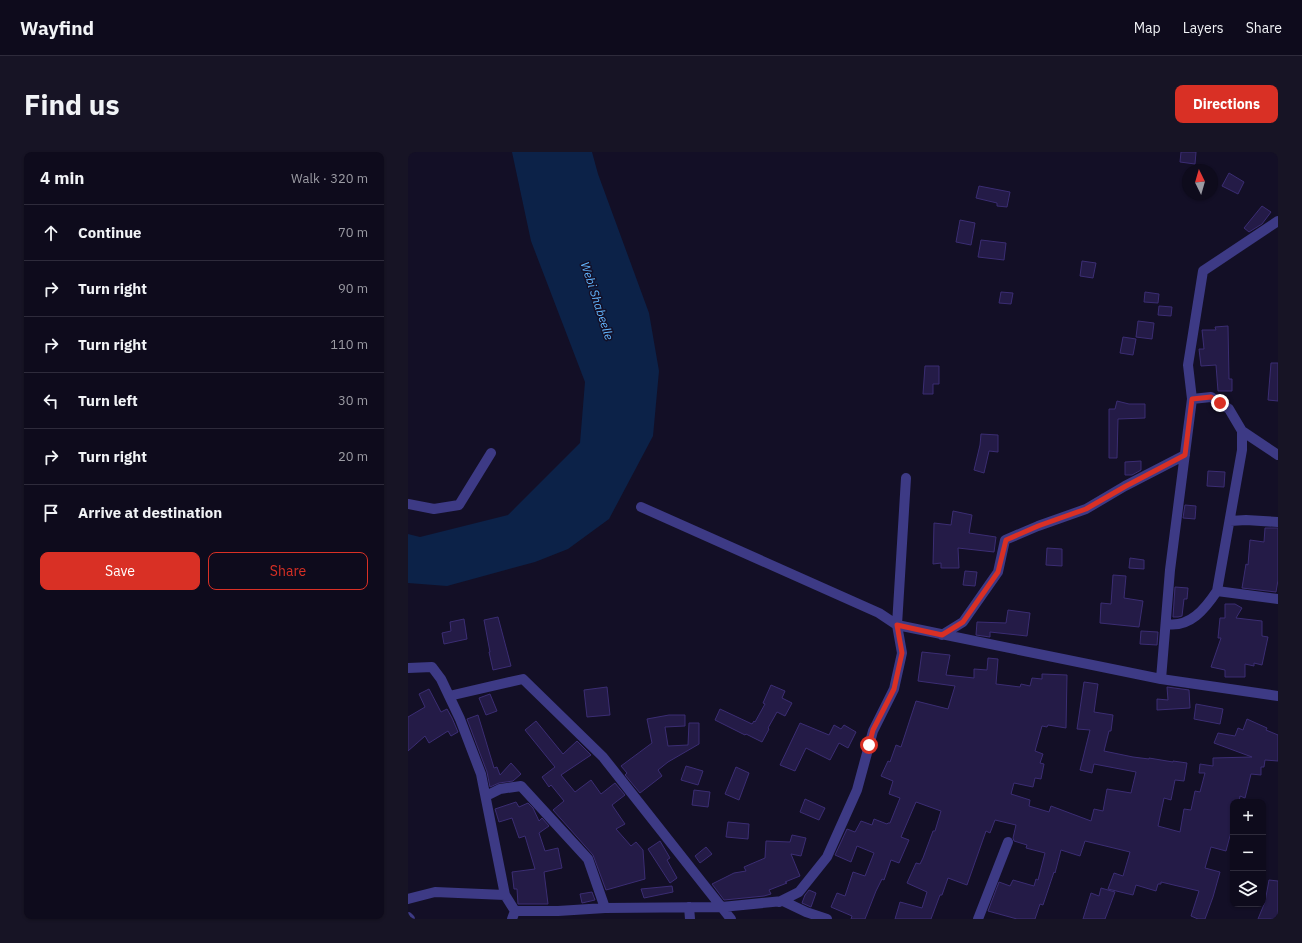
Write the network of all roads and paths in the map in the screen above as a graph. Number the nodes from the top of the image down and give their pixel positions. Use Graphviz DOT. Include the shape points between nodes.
graph roads {
  1 [pos="1278,221"];
  2 [pos="1192,399"];
  3 [pos="1242,431"];
  4 [pos="491,453"];
  5 [pos="1185,455"];
  6 [pos="1278,455"];
  7 [pos="906,478"];
  8 [pos="408,504"];
  9 [pos="641,508"];
  10 [pos="1230,521"];
  11 [pos="1278,522"];
  12 [pos="1218,591"];
  13 [pos="1278,600"];
  14 [pos="1166,624"];
  15 [pos="897,625"];
  16 [pos="942,635"];
  17 [pos="408,668"];
  18 [pos="1161,680"];
  19 [pos="449,696"];
  20 [pos="1278,696"];
  21 [pos="485,794"];
  22 [pos="1008,842"];
  23 [pos="505,896"];
  24 [pos="408,899"];
  25 [pos="779,902"];
  26 [pos="689,907"];
  27 [pos="722,907"];
  28 [pos="605,908"];
  29 [pos="514,915"];
  30 [pos="558,915"];
  31 [pos="690,919"];
  32 [pos="731,919"];
  33 [pos="827,919"];
  34 [pos="978,919"];
  1 -- 2 [label="street" via="1203,271 1188,364"];
  2 -- 3 [label="street" via="1211,397 1230,409"];
  2 -- 5 [label="street"];
  3 -- 6 [label="street"];
  3 -- 10 [label="street" via="1242,450"];
  4 -- 8 [label="street" via="459,505 434,509"];
  5 -- 14 [label="street" via="1170,570"];
  5 -- 16 [label="street" via="1086,509 1006,540 998,572 963,622"];
  7 -- 15 [label="street"];
  9 -- 15 [label="street" via="879,613"];
  10 -- 11 [label="street"];
  10 -- 12 [label="street"];
  12 -- 13 [label="street"];
  12 -- 14 [label="street" via="1208,605 1188,622"];
  14 -- 18 [label="street"];
  15 -- 16 [label="street"];
  15 -- 25 [label="street" via="902,653 894,689 873,730 857,790 827,857 799,892"];
  16 -- 18 [label="street"];
  17 -- 19 [label="street" via="432,667"];
  18 -- 20 [label="street"];
  19 -- 21 [label="street" via="481,774"];
  19 -- 27 [label="street" via="524,679 603,757"];
  21 -- 23 [label="street"];
  21 -- 28 [label="street" via="521,786 588,859"];
  22 -- 34 [label="street"];
  23 -- 24 [label="street" via="435,892"];
  23 -- 29 [label="street"];
  25 -- 27 [label="street"];
  25 -- 33 [label="street" via="783,901"];
  26 -- 27 [label="street"];
  26 -- 28 [label="street"];
  26 -- 31 [label="street"];
  27 -- 32 [label="street"];
  28 -- 30 [label="street"];
  29 -- 30 [label="street"];
}
